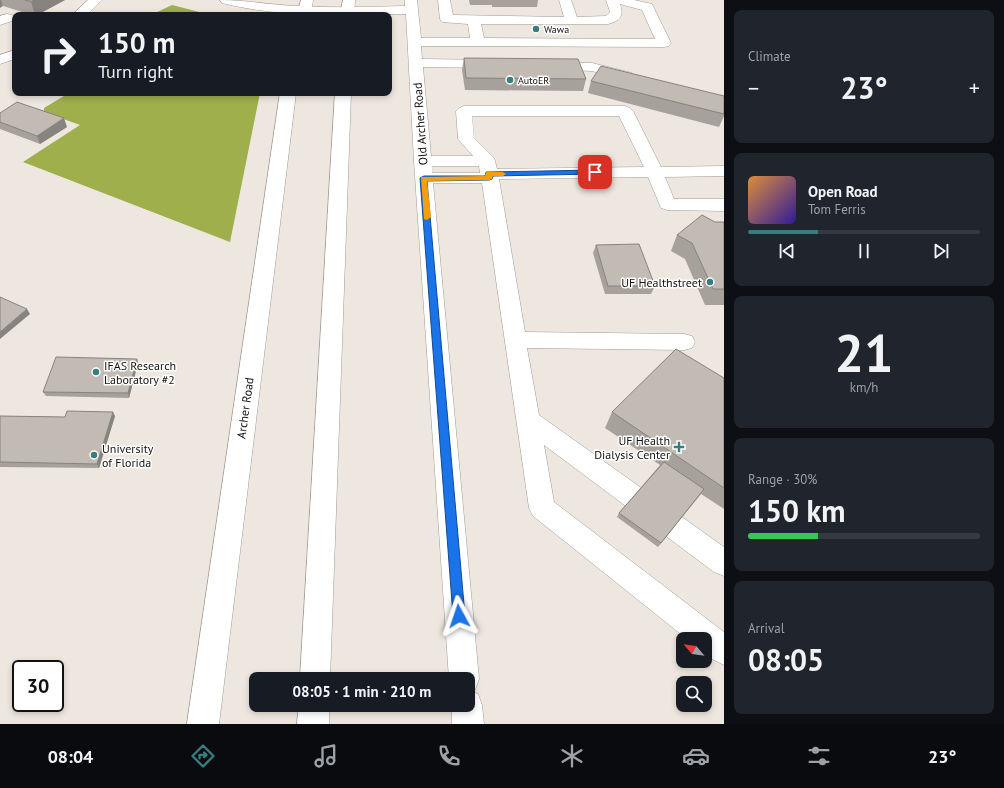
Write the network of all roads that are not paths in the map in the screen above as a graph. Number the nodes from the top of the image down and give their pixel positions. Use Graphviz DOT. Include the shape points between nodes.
graph roads {
  1 [pos="96,0"];
  2 [pos="226,0"];
  3 [pos="444,0"];
  4 [pos="565,0"];
  5 [pos="612,0"];
  6 [pos="619,0"];
  7 [pos="348,8"];
  8 [pos="305,9"];
  9 [pos="82,12"];
  10 [pos="419,13"];
  11 [pos="446,19"];
  12 [pos="474,20"];
  13 [pos="572,21"];
  14 [pos="603,21"];
  15 [pos="414,42"];
  16 [pos="478,42"];
  17 [pos="612,43"];
  18 [pos="12,55"];
  19 [pos="0,60"];
  20 [pos="416,63"];
  21 [pos="502,65"];
  22 [pos="534,65"];
  23 [pos="642,79"];
  24 [pos="288,96"];
  25 [pos="343,96"];
  26 [pos="423,170"];
  27 [pos="488,171"];
  28 [pos="724,171"];
  29 [pos="655,172"];
  30 [pos="724,205"];
  31 [pos="515,340"];
  32 [pos="684,342"];
  33 [pos="528,420"];
  34 [pos="724,563"];
  35 [pos="724,650"];
  36 [pos="315,672"];
  37 [pos="463,672"];
  38 [pos="314,712"];
  39 [pos="467,712"];
  40 [pos="203,724"];
  41 [pos="313,724"];
  42 [pos="468,724"];
  1 -- 9 [label="main road"];
  2 -- 8 [label="main road" via="266,8"];
  3 -- 11 [label="main road"];
  4 -- 13 [label="main road"];
  5 -- 14 [label="main road" via="615,16"];
  6 -- 17 [label="main road" via="647,7 664,43"];
  7 -- 8 [label="main road"];
  7 -- 10 [label="main road"];
  10 -- 11 [label="main road"];
  10 -- 15 [label="main road, Old Archer Road"];
  11 -- 12 [label="main road"];
  12 -- 13 [label="main road"];
  12 -- 16 [label="main road"];
  13 -- 14 [label="main road"];
  14 -- 17 [label="main road"];
  15 -- 16 [label="main road"];
  15 -- 20 [label="main road, Old Archer Road"];
  16 -- 17 [label="main road"];
  18 -- 19 [label="main road"];
  20 -- 21 [label="main road"];
  20 -- 26 [label="main road, Old Archer Road"];
  22 -- 23 [label="main road" via="581,66"];
  24 -- 40 [label="main road, Archer Road"];
  25 -- 36 [label="main road"];
  26 -- 27 [label="main road"];
  26 -- 37 [label="main road, Old Archer Road"];
  27 -- 29 [label="main road"];
  27 -- 29 [label="main road" via="466,139 464,111 625,111"];
  27 -- 31 [label="main road"];
  28 -- 29 [label="main road"];
  29 -- 30 [label="main road" via="667,204"];
  31 -- 32 [label="main road"];
  31 -- 33 [label="main road"];
  33 -- 34 [label="main road"];
  33 -- 35 [label="main road" via="542,508"];
  38 -- 41 [label="main road"];
  39 -- 42 [label="main road"];
}
